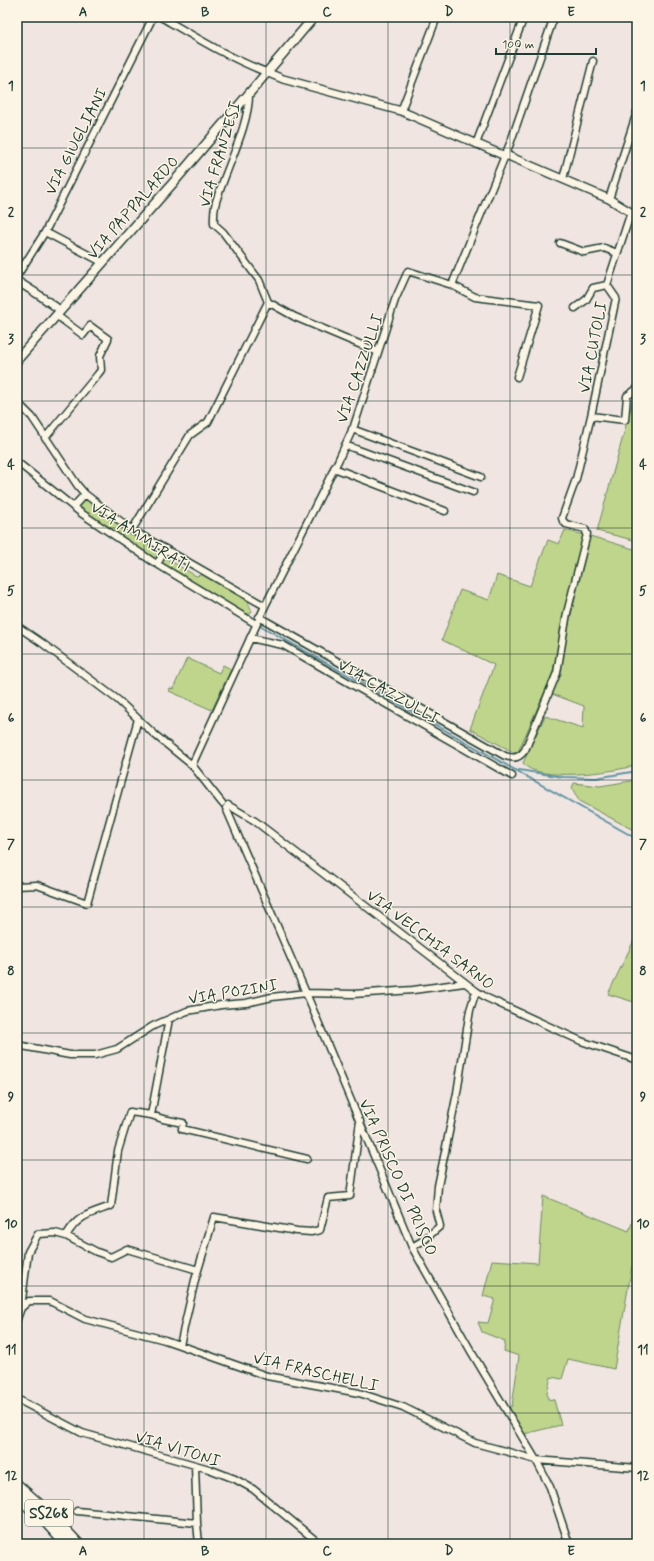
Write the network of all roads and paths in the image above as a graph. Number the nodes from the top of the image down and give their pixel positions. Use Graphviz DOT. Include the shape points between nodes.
graph roads {
  1 [pos="153,17"];
  2 [pos="161,17"];
  3 [pos="314,17"];
  4 [pos="437,17"];
  5 [pos="524,17"];
  6 [pos="541,17"];
  7 [pos="553,19"];
  8 [pos="593,61"];
  9 [pos="266,72"];
  10 [pos="250,91"];
  11 [pos="401,112"];
  12 [pos="637,112"];
  13 [pos="476,144"];
  14 [pos="505,156"];
  15 [pos="563,179"];
  16 [pos="609,199"];
  17 [pos="634,214"];
  18 [pos="45,232"];
  19 [pos="560,243"];
  20 [pos="617,253"];
  21 [pos="102,262"];
  22 [pos="17,276"];
  23 [pos="17,281"];
  24 [pos="452,285"];
  25 [pos="607,286"];
  26 [pos="268,302"];
  27 [pos="574,308"];
  28 [pos="58,313"];
  29 [pos="378,352"];
  30 [pos="17,360"];
  31 [pos="517,377"];
  32 [pos="637,389"];
  33 [pos="17,402"];
  34 [pos="592,416"];
  35 [pos="352,429"];
  36 [pos="45,438"];
  37 [pos="345,445"];
  38 [pos="17,462"];
  39 [pos="334,468"];
  40 [pos="481,477"];
  41 [pos="473,492"];
  42 [pos="85,494"];
  43 [pos="73,507"];
  44 [pos="445,511"];
  45 [pos="132,530"];
  46 [pos="166,549"];
  47 [pos="157,564"];
  48 [pos="265,606"];
  49 [pos="260,617"];
  50 [pos="256,624"];
  51 [pos="17,626"];
  52 [pos="250,638"];
  53 [pos="138,719"];
  54 [pos="192,765"];
  55 [pos="512,776"];
  56 [pos="225,805"];
  57 [pos="17,886"];
  58 [pos="464,982"];
  59 [pos="476,991"];
  60 [pos="306,994"];
  61 [pos="169,1019"];
  62 [pos="17,1045"];
  63 [pos="637,1060"];
  64 [pos="151,1115"];
  65 [pos="360,1120"];
  66 [pos="307,1159"];
  67 [pos="66,1236"];
  68 [pos="412,1247"];
  69 [pos="198,1270"];
  70 [pos="21,1308"];
  71 [pos="17,1319"];
  72 [pos="180,1345"];
  73 [pos="17,1399"];
  74 [pos="536,1460"];
  75 [pos="195,1465"];
  76 [pos="637,1468"];
  77 [pos="17,1485"];
  78 [pos="17,1496"];
  79 [pos="77,1511"];
  80 [pos="197,1523"];
  81 [pos="66,1544"];
  82 [pos="78,1544"];
  83 [pos="199,1544"];
  84 [pos="320,1544"];
  85 [pos="569,1544"];
  1 -- 18 [label="street, VIA GIUGLIANI"];
  2 -- 9 [label="street" via="215,48"];
  3 -- 9 [label="main road, VIA PAPPALARDO"];
  4 -- 11 [label="street"];
  5 -- 13 [label="street"];
  6 -- 7 [label="street"];
  7 -- 14 [label="street"];
  8 -- 15 [label="street"];
  9 -- 10 [label="main road, VIA PAPPALARDO"];
  9 -- 11 [label="street"];
  10 -- 21 [label="main road, VIA PAPPALARDO"];
  10 -- 26 [label="street, VIA FRANZESI" via="250,101 240,134 213,210 214,224 223,232 259,280"];
  11 -- 13 [label="street"];
  12 -- 16 [label="street"];
  13 -- 14 [label="street"];
  14 -- 15 [label="street"];
  14 -- 24 [label="street"];
  15 -- 16 [label="street"];
  16 -- 17 [label="street"];
  17 -- 20 [label="street, VIA CUTOLI"];
  18 -- 21 [label="street"];
  18 -- 22 [label="street, VIA GIUGLIANI"];
  19 -- 20 [label="street" via="584,252 604,248"];
  20 -- 25 [label="street, VIA CUTOLI"];
  21 -- 28 [label="main road, VIA PAPPALARDO"];
  23 -- 28 [label="street" via="39,295"];
  24 -- 29 [label="street, VIA CAZZULLI" via="408,271 395,300"];
  24 -- 31 [label="street" via="475,297 539,305"];
  25 -- 27 [label="street, VIA CUTOLI" via="593,288 586,300"];
  25 -- 34 [label="street, VIA CUTOLI" via="616,298"];
  26 -- 29 [label="street" via="295,317"];
  26 -- 45 [label="street" via="208,422 190,435"];
  28 -- 30 [label="main road, VIA PAPPALARDO"];
  28 -- 36 [label="street" via="83,335 90,326 108,339 100,356 101,370"];
  29 -- 35 [label="street, VIA CAZZULLI"];
  32 -- 34 [label="street, VIA CUTOLI" via="627,396 625,420"];
  33 -- 36 [label="street, VIA AMMIRATI" via="32,417"];
  34 -- 49 [label="street, VIA CUTOLI" via="576,479 562,518 566,524 585,529 587,534 567,613 557,673 525,750 520,756 514,759 505,756"];
  35 -- 37 [label="street, VIA CAZZULLI"];
  35 -- 40 [label="street"];
  36 -- 42 [label="street, VIA AMMIRATI"];
  37 -- 39 [label="street, VIA CAZZULLI"];
  37 -- 41 [label="street"];
  38 -- 43 [label="street, VIA AMMIRATI"];
  39 -- 44 [label="street"];
  39 -- 48 [label="street, VIA CAZZULLI"];
  42 -- 43 [label="street"];
  42 -- 45 [label="street, VIA AMMIRATI"];
  43 -- 47 [label="street, VIA AMMIRATI"];
  45 -- 46 [label="street, VIA AMMIRATI"];
  46 -- 47 [label="street"];
  46 -- 48 [label="street, VIA AMMIRATI"];
  47 -- 50 [label="street, VIA AMMIRATI"];
  48 -- 49 [label="street, VIA CAZZULLI"];
  49 -- 50 [label="street, VIA CAZZULLI"];
  50 -- 52 [label="street, VIA CAZZULLI"];
  51 -- 53 [label="street" via="118,700"];
  52 -- 54 [label="street, VIA CAZZULLI"];
  52 -- 55 [label="street, VIA CAZZULLI" via="283,645"];
  53 -- 54 [label="street"];
  53 -- 57 [label="street" via="87,902 37,885"];
  54 -- 56 [label="street"];
  56 -- 58 [label="street, VIA VECCHIA SARNO" via="255,821"];
  56 -- 60 [label="street, VIA PRISCO DI PRISCO"];
  58 -- 59 [label="street, VIA VECCHIA SARNO"];
  58 -- 60 [label="street, VIA POZINI" via="413,990"];
  59 -- 63 [label="street, VIA VECCHIA SARNO" via="581,1041"];
  59 -- 68 [label="street" via="470,1010 457,1093 438,1186 436,1211 440,1226"];
  60 -- 61 [label="street, VIA POZINI" via="187,1011"];
  60 -- 65 [label="street, VIA PRISCO DI PRISCO"];
  61 -- 62 [label="street, VIA POZINI" via="117,1049 95,1055 70,1055"];
  61 -- 64 [label="street"];
  64 -- 66 [label="street" via="183,1123 182,1129"];
  64 -- 67 [label="street" via="130,1112 118,1152 111,1206 82,1216"];
  65 -- 68 [label="street, VIA PRISCO DI PRISCO"];
  65 -- 69 [label="street" via="350,1196 328,1198 320,1230 298,1231 214,1217"];
  67 -- 69 [label="street" via="111,1257 127,1249"];
  67 -- 70 [label="street" via="55,1233 38,1234 28,1252"];
  68 -- 74 [label="street, VIA PRISCO DI PRISCO"];
  69 -- 72 [label="street"];
  70 -- 71 [label="street"];
  70 -- 72 [label="street, VIA FRASCHELLI" via="29,1301 50,1300 84,1319"];
  72 -- 74 [label="street, VIA FRASCHELLI" via="267,1376 359,1393 403,1407 475,1443"];
  73 -- 75 [label="street, VIA VITONI" via="82,1433"];
  74 -- 76 [label="street, VIA FRASCHELLI"];
  74 -- 85 [label="street, VIA PRISCO DI PRISCO" via="550,1487"];
  75 -- 80 [label="street"];
  75 -- 84 [label="street, VIA VITONI" via="235,1479 253,1489"];
  77 -- 82 [label="highway, SS268" via="52,1516"];
  78 -- 81 [label="highway, SS268"];
  79 -- 80 [label="street"];
  80 -- 83 [label="street"];
}
